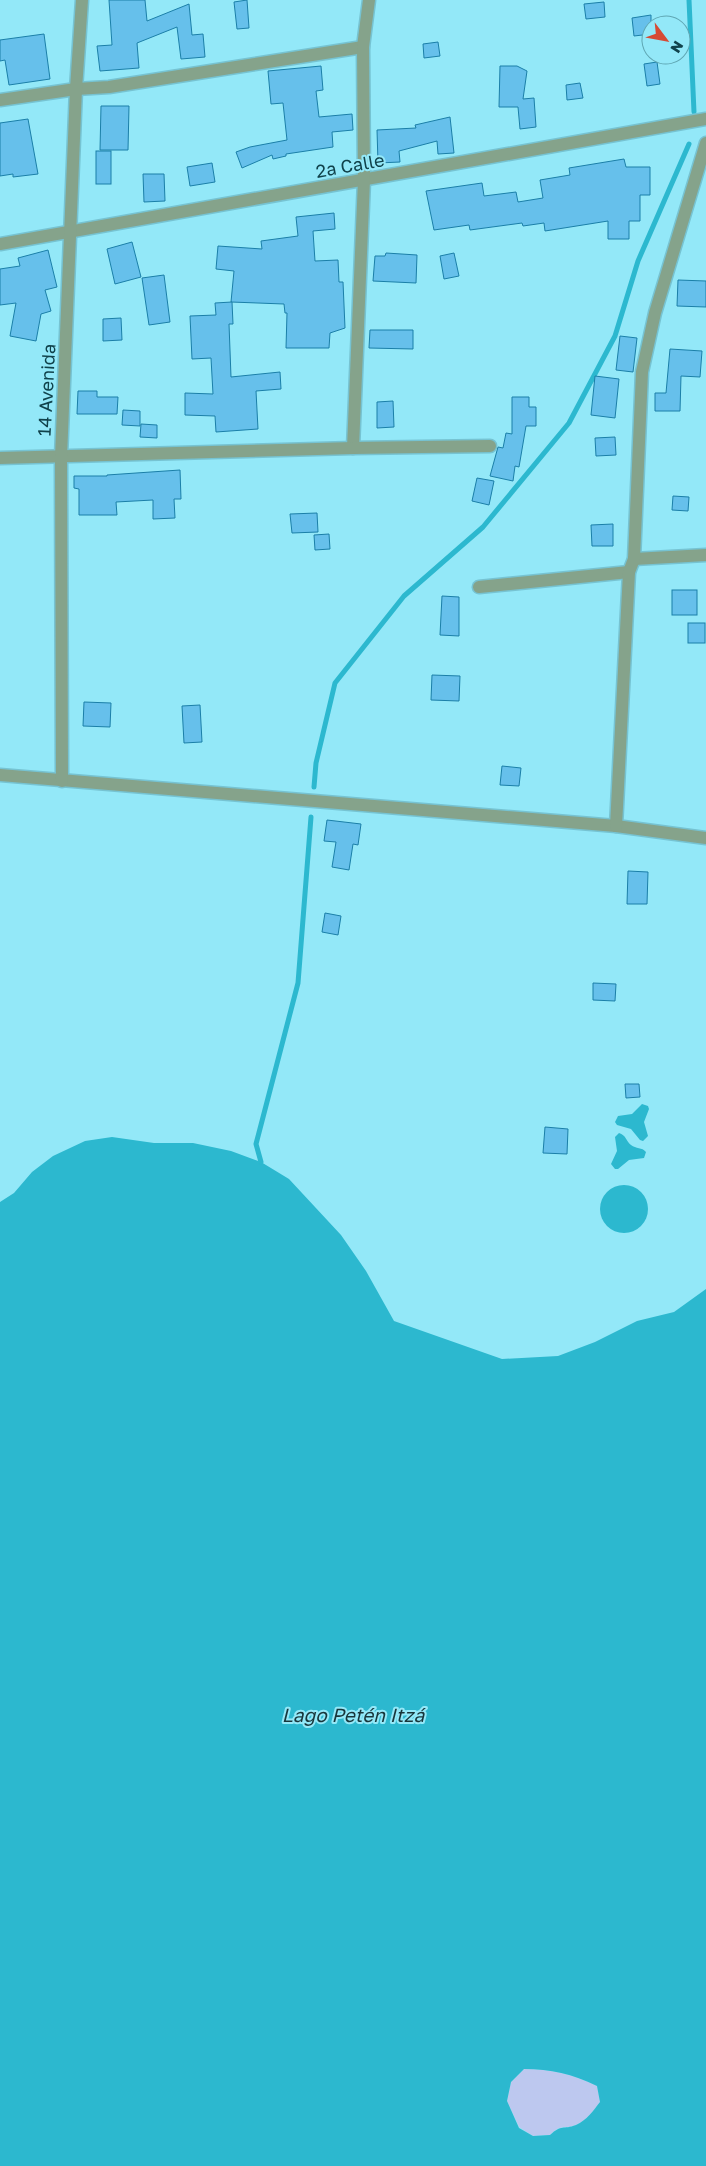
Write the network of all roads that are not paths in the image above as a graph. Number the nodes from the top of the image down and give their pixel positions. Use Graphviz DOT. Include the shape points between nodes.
graph roads {
  1 [pos="82,0"];
  2 [pos="369,0"];
  3 [pos="363,47"];
  4 [pos="76,89"];
  5 [pos="0,100"];
  6 [pos="706,119"];
  7 [pos="706,143"];
  8 [pos="364,180"];
  9 [pos="71,232"];
  10 [pos="0,244"];
  11 [pos="490,446"];
  12 [pos="353,448"];
  13 [pos="61,457"];
  14 [pos="0,458"];
  15 [pos="706,555"];
  16 [pos="634,559"];
  17 [pos="629,572"];
  18 [pos="479,586"];
  19 [pos="0,775"];
  20 [pos="62,781"];
  21 [pos="616,826"];
  22 [pos="706,838"];
  1 -- 4 [label="street, 14 Avenida"];
  2 -- 3 [label="street"];
  3 -- 4 [label="street" via="109,87"];
  3 -- 8 [label="street"];
  4 -- 5 [label="street"];
  4 -- 9 [label="street, 14 Avenida"];
  6 -- 8 [label="street, 2a Calle"];
  7 -- 16 [label="street" via="655,313 642,372"];
  8 -- 9 [label="street, 2a Calle"];
  8 -- 12 [label="street"];
  9 -- 10 [label="street, 2a Calle"];
  9 -- 13 [label="street, 14 Avenida"];
  11 -- 12 [label="street"];
  12 -- 13 [label="street"];
  13 -- 14 [label="street"];
  13 -- 20 [label="street, 14 Avenida"];
  15 -- 16 [label="street"];
  16 -- 17 [label="street"];
  17 -- 18 [label="street"];
  17 -- 21 [label="street"];
  19 -- 20 [label="street"];
  20 -- 21 [label="street"];
  21 -- 22 [label="street"];
}
